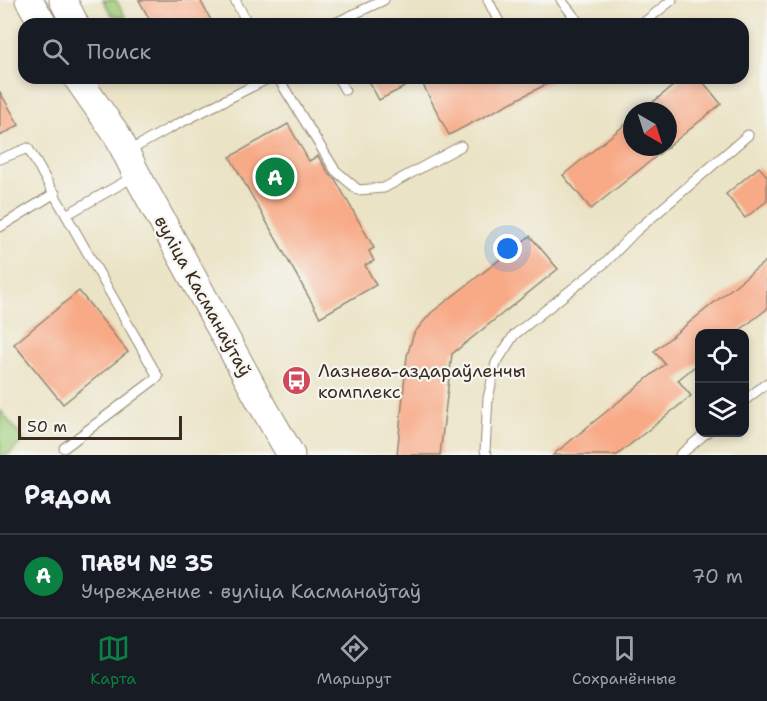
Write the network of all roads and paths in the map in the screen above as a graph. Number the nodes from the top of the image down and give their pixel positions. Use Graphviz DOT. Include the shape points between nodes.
graph roads {
  1 [pos="29,0"];
  2 [pos="63,0"];
  3 [pos="235,0"];
  4 [pos="384,0"];
  5 [pos="488,0"];
  6 [pos="561,0"];
  7 [pos="672,0"];
  8 [pos="40,18"];
  9 [pos="72,18"];
  10 [pos="245,18"];
  11 [pos="346,18"];
  12 [pos="497,18"];
  13 [pos="575,18"];
  14 [pos="650,18"];
  15 [pos="81,84"];
  16 [pos="99,84"];
  17 [pos="257,84"];
  18 [pos="282,84"];
  19 [pos="342,84"];
  20 [pos="345,90"];
  21 [pos="748,135"];
  22 [pos="461,146"];
  23 [pos="127,154"];
  24 [pos="0,159"];
  25 [pos="55,194"];
  26 [pos="66,214"];
  27 [pos="0,227"];
  28 [pos="767,383"];
  29 [pos="749,397"];
  30 [pos="701,437"];
  31 [pos="64,448"];
  32 [pos="291,455"];
  33 [pos="487,455"];
  34 [pos="680,455"];
  1 -- 8 [label="street"];
  2 -- 9 [label="street"];
  3 -- 10 [label="lane"];
  4 -- 11 [label="lane"];
  5 -- 12 [label="lane"];
  6 -- 13 [label="lane"];
  7 -- 14 [label="lane"];
  15 -- 23 [label="street, вуліца Касманаўтаў"];
  16 -- 23 [label="street, вуліца Касманаўтаў"];
  17 -- 23 [label="lane"];
  18 -- 22 [label="lane" via="335,170 358,190 384,188"];
  19 -- 20 [label="lane"];
  21 -- 33 [label="lane" via="636,231 606,262 514,335 496,363 488,398"];
  23 -- 26 [label="lane"];
  23 -- 32 [label="street, вуліца Касманаўтаў"];
  24 -- 25 [label="lane" via="28,148"];
  25 -- 26 [label="lane"];
  25 -- 27 [label="lane"];
  26 -- 31 [label="lane" via="158,377"];
  28 -- 29 [label="lane"];
  30 -- 34 [label="lane"];
}
